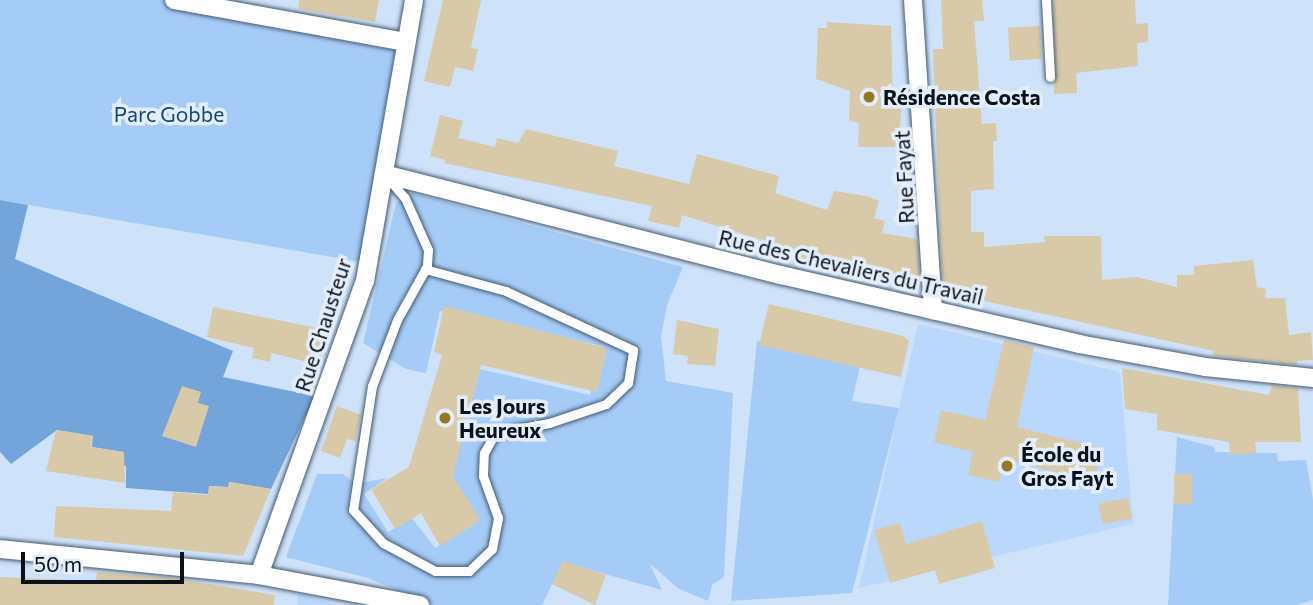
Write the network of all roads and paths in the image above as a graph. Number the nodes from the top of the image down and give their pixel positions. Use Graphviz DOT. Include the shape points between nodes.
graph roads {
  1 [pos="174,0"];
  2 [pos="414,0"];
  3 [pos="913,0"];
  4 [pos="1046,0"];
  5 [pos="404,42"];
  6 [pos="1050,76"];
  7 [pos="384,174"];
  8 [pos="425,270"];
  9 [pos="933,310"];
  10 [pos="1313,378"];
  11 [pos="0,549"];
  12 [pos="259,575"];
  13 [pos="420,605"];
  1 -- 5 [label="street"];
  2 -- 5 [label="street, Rue Chausteur"];
  3 -- 9 [label="street, Rue Fayat"];
  4 -- 6 [label="lane"];
  5 -- 7 [label="street, Rue Chausteur"];
  7 -- 8 [label="lane" via="405,198 428,250"];
  7 -- 9 [label="street, Rue des Chevaliers du Travail"];
  7 -- 12 [label="street, Rue Chausteur" via="365,281"];
  8 -- 8 [label="lane" via="397,320 372,386 353,510 383,543 435,571 469,571 492,549 498,518 483,476 484,453 495,433 550,423 606,404 628,383 633,350 506,291"];
  9 -- 10 [label="street, Rue des Chevaliers du Travail" via="1205,367"];
  11 -- 12 [label="street"];
  12 -- 13 [label="street"];
}
